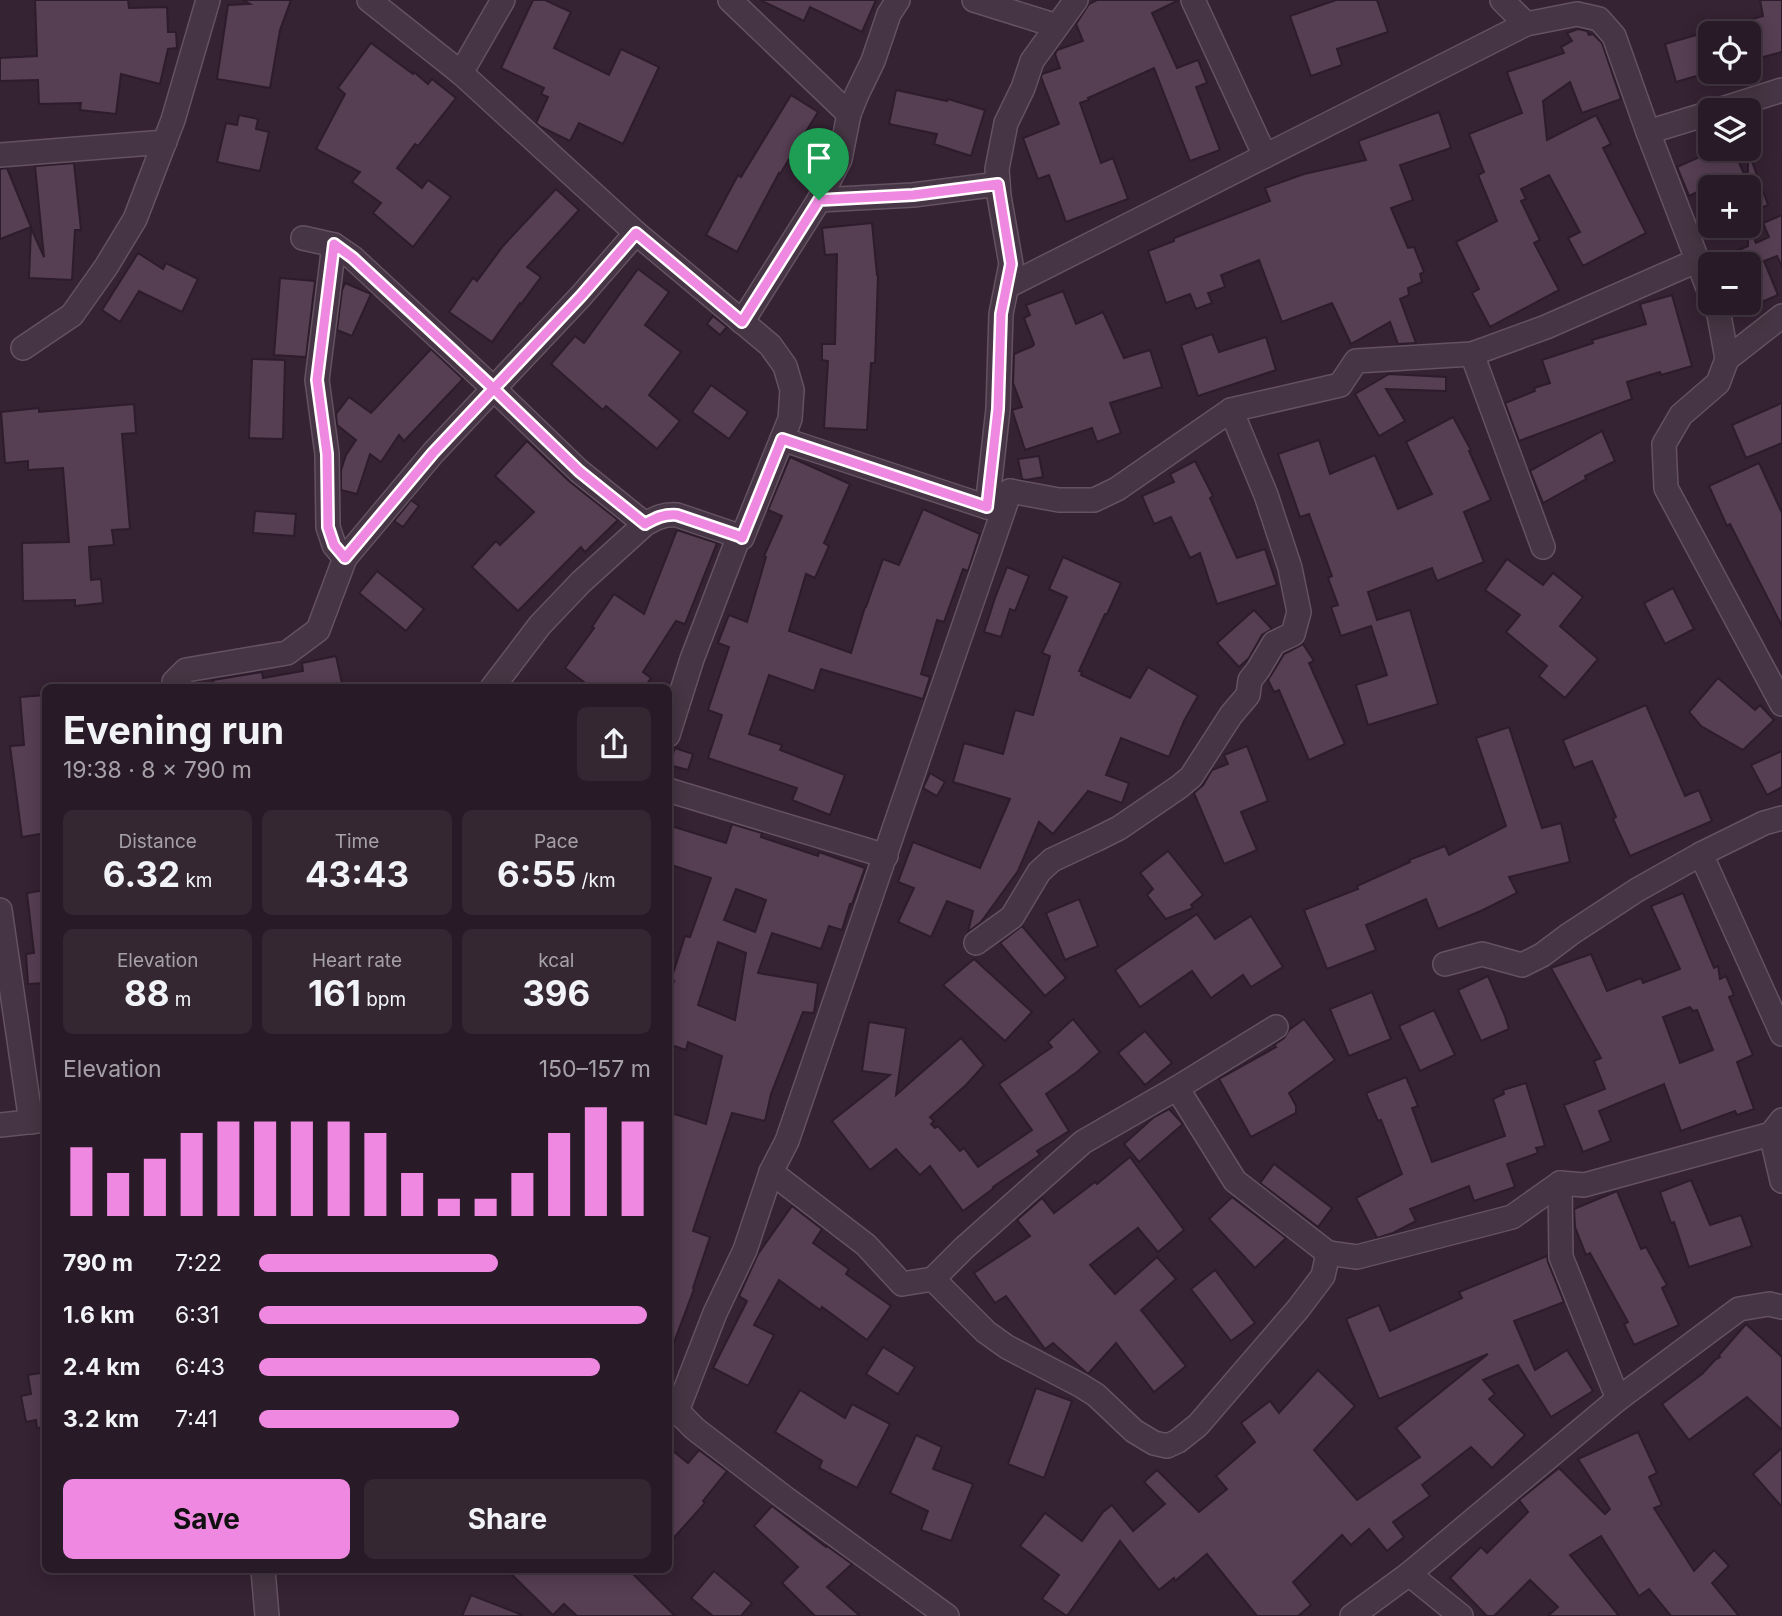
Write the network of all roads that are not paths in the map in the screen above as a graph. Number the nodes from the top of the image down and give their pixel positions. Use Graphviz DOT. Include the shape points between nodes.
graph roads {
  1 [pos="208,0"];
  2 [pos="369,0"];
  3 [pos="503,0"];
  4 [pos="730,0"];
  5 [pos="898,0"];
  6 [pos="974,0"];
  7 [pos="1076,0"];
  8 [pos="1193,0"];
  9 [pos="1502,0"];
  10 [pos="1526,24"];
  11 [pos="1057,26"];
  12 [pos="461,73"];
  13 [pos="1782,90"];
  14 [pos="1756,98"];
  15 [pos="849,114"];
  16 [pos="1698,117"];
  17 [pos="1648,132"];
  18 [pos="165,142"];
  19 [pos="0,155"];
  20 [pos="1265,156"];
  21 [pos="998,184"];
  22 [pos="819,200"];
  23 [pos="636,233"];
  24 [pos="303,238"];
  25 [pos="334,244"];
  26 [pos="1696,261"];
  27 [pos="1698,266"];
  28 [pos="1008,286"];
  29 [pos="1719,315"];
  30 [pos="1782,316"];
  31 [pos="742,322"];
  32 [pos="23,348"];
  33 [pos="1472,354"];
  34 [pos="1727,359"];
  35 [pos="493,388"];
  36 [pos="1231,410"];
  37 [pos="782,439"];
  38 [pos="1010,491"];
  39 [pos="987,507"];
  40 [pos="645,524"];
  41 [pos="739,536"];
  42 [pos="1544,547"];
  43 [pos="345,558"];
  44 [pos="174,684"];
  45 [pos="495,684"];
  46 [pos="1782,704"];
  47 [pos="672,722"];
  48 [pos="672,791"];
  49 [pos="1782,818"];
  50 [pos="1701,854"];
  51 [pos="886,856"];
  52 [pos="0,910"];
  53 [pos="976,943"];
  54 [pos="1445,964"];
  55 [pos="1276,1027"];
  56 [pos="1782,1034"];
  57 [pos="1177,1088"];
  58 [pos="38,1121"];
  59 [pos="0,1125"];
  60 [pos="1777,1127"];
  61 [pos="771,1172"];
  62 [pos="1782,1181"];
  63 [pos="1560,1183"];
  64 [pos="1328,1253"];
  65 [pos="933,1279"];
  66 [pos="1782,1307"];
  67 [pos="1618,1399"];
  68 [pos="673,1409"];
  69 [pos="263,1573"];
  70 [pos="1409,1574"];
  71 [pos="267,1616"];
  72 [pos="947,1616"];
  73 [pos="1352,1616"];
  74 [pos="1461,1616"];
  1 -- 18 [label="street"];
  2 -- 12 [label="street"];
  3 -- 12 [label="street"];
  4 -- 15 [label="street"];
  5 -- 15 [label="street"];
  6 -- 11 [label="street"];
  7 -- 11 [label="street"];
  8 -- 20 [label="street"];
  9 -- 10 [label="street"];
  10 -- 17 [label="street" via="1577,14 1599,19 1614,36"];
  10 -- 20 [label="street"];
  11 -- 21 [label="street" via="1032,61 1006,123"];
  12 -- 23 [label="street"];
  13 -- 14 [label="street"];
  15 -- 22 [label="street" via="840,159"];
  16 -- 17 [label="street"];
  17 -- 26 [label="street"];
  18 -- 19 [label="street"];
  18 -- 32 [label="street" via="135,219 106,267 72,315"];
  20 -- 28 [label="street"];
  21 -- 22 [label="street"];
  21 -- 28 [label="street" via="1011,264"];
  22 -- 31 [label="street"];
  23 -- 31 [label="street"];
  23 -- 35 [label="street"];
  24 -- 25 [label="street"];
  25 -- 35 [label="street"];
  25 -- 43 [label="street" via="317,380 327,454 328,527"];
  26 -- 27 [label="street"];
  26 -- 33 [label="street"];
  28 -- 39 [label="street" via="1001,314 998,409"];
  29 -- 34 [label="street"];
  30 -- 34 [label="street"];
  31 -- 37 [label="street" via="770,345 785,366 792,390 790,419"];
  33 -- 36 [label="street" via="1356,361 1340,385"];
  33 -- 42 [label="street"];
  34 -- 46 [label="street" via="1718,383 1681,415 1664,444 1666,488"];
  35 -- 40 [label="street" via="579,471"];
  35 -- 43 [label="street"];
  36 -- 38 [label="street" via="1094,500 1059,500"];
  36 -- 53 [label="street" via="1290,568 1299,612 1293,634 1274,643 1250,680 1248,695 1191,777 1119,828 1052,860 1012,917"];
  37 -- 39 [label="street"];
  37 -- 41 [label="street" via="742,538"];
  38 -- 39 [label="street"];
  38 -- 51 [label="street"];
  40 -- 41 [label="street" via="656,517 677,515"];
  40 -- 45 [label="street" via="540,625"];
  41 -- 47 [label="street"];
  43 -- 44 [label="street" via="318,630 287,653 186,670"];
  48 -- 51 [label="street"];
  49 -- 50 [label="street"];
  50 -- 54 [label="street" via="1522,965 1482,954"];
  50 -- 56 [label="street"];
  51 -- 61 [label="street" via="787,1141"];
  52 -- 58 [label="street"];
  55 -- 57 [label="street"];
  57 -- 64 [label="street" via="1235,1181"];
  57 -- 65 [label="street" via="1083,1142"];
  58 -- 59 [label="street"];
  60 -- 62 [label="street"];
  60 -- 63 [label="street" via="1584,1185"];
  61 -- 65 [label="street" via="866,1245 901,1283"];
  61 -- 68 [label="street" via="746,1250"];
  63 -- 64 [label="street" via="1512,1217 1357,1257"];
  63 -- 67 [label="street" via="1561,1257"];
  64 -- 65 [label="street" via="1323,1276 1298,1309 1198,1425 1167,1446 1134,1431 1080,1385 1007,1347"];
  66 -- 67 [label="street" via="1769,1304 1739,1309"];
  67 -- 70 [label="street"];
  68 -- 72 [label="street" via="785,1498"];
  69 -- 71 [label="street"];
  70 -- 73 [label="street"];
  70 -- 74 [label="street"];
}
